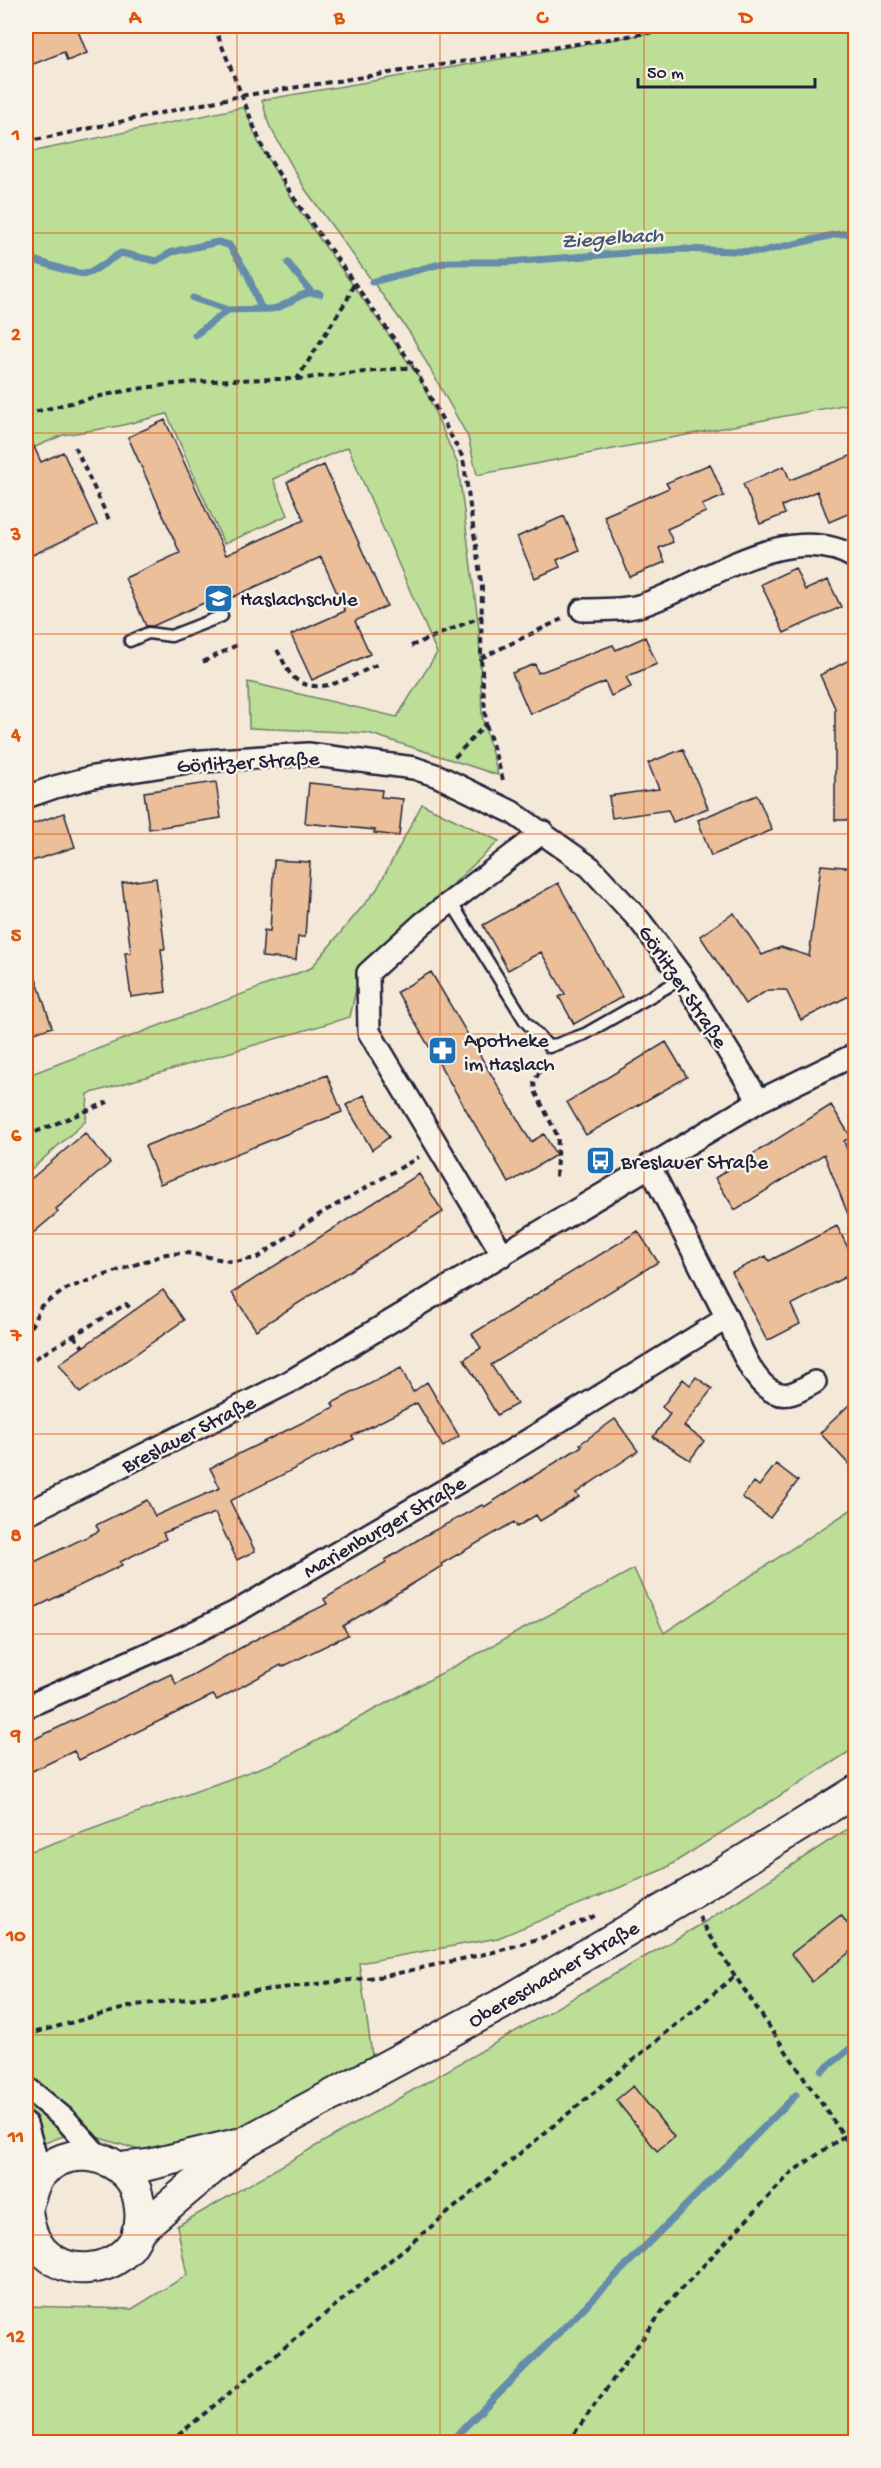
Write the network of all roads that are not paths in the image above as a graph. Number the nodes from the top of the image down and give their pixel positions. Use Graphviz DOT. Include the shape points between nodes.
graph roads {
  1 [pos="855,558"];
  2 [pos="582,610"];
  3 [pos="222,616"];
  4 [pos="130,641"];
  5 [pos="26,797"];
  6 [pos="543,831"];
  7 [pos="451,902"];
  8 [pos="683,978"];
  9 [pos="855,1054"];
  10 [pos="759,1101"];
  11 [pos="649,1165"];
  12 [pos="503,1255"];
  13 [pos="727,1318"];
  14 [pos="815,1382"];
  15 [pos="26,1514"];
  16 [pos="26,1707"];
  17 [pos="855,1791"];
  18 [pos="26,2087"];
  19 [pos="26,2124"];
  20 [pos="243,2143"];
  21 [pos="110,2162"];
  22 [pos="40,2175"];
  23 [pos="26,2206"];
  24 [pos="137,2232"];
  25 [pos="56,2262"];
  26 [pos="26,2266"];
  1 -- 2 [label="street" via="817,546 773,549 640,606"];
  3 -- 4 [label="lane" via="171,636 148,633"];
  5 -- 6 [label="street, Görlitzer Straße" via="93,777 189,762 308,754 414,768 512,812"];
  6 -- 7 [label="street"];
  6 -- 8 [label="street, Görlitzer Straße" via="591,867 640,921"];
  7 -- 8 [label="lane" via="525,1021 549,1047 585,1034"];
  7 -- 12 [label="street" via="368,973 369,1032"];
  8 -- 10 [label="street, Görlitzer Straße"];
  9 -- 10 [label="street, Breslauer Straße"];
  10 -- 11 [label="street, Breslauer Straße"];
  11 -- 12 [label="street, Breslauer Straße"];
  11 -- 13 [label="street"];
  12 -- 15 [label="street, Breslauer Straße" via="291,1381"];
  13 -- 14 [label="street" via="758,1381 771,1393 790,1394"];
  13 -- 16 [label="street, Marienburger Straße" via="493,1462 234,1613"];
  17 -- 20 [label="main road, Obereschacher Straße" via="686,1896 490,2010"];
  18 -- 21 [label="street"];
  19 -- 22 [label="street"];
  20 -- 21 [label="main road, Obereschacher Straße" via="148,2165"];
  20 -- 24 [label="main road, Obereschacher Straße"];
  21 -- 22 [label="main road" via="83,2155 67,2157"];
  21 -- 24 [label="main road" via="132,2181 139,2197 141,2215"];
  22 -- 23 [label="main road"];
  23 -- 25 [label="main road" via="33,2238 42,2252"];
  24 -- 25 [label="main road" via="131,2245 110,2263 82,2269"];
  25 -- 26 [label="main road"];
}
